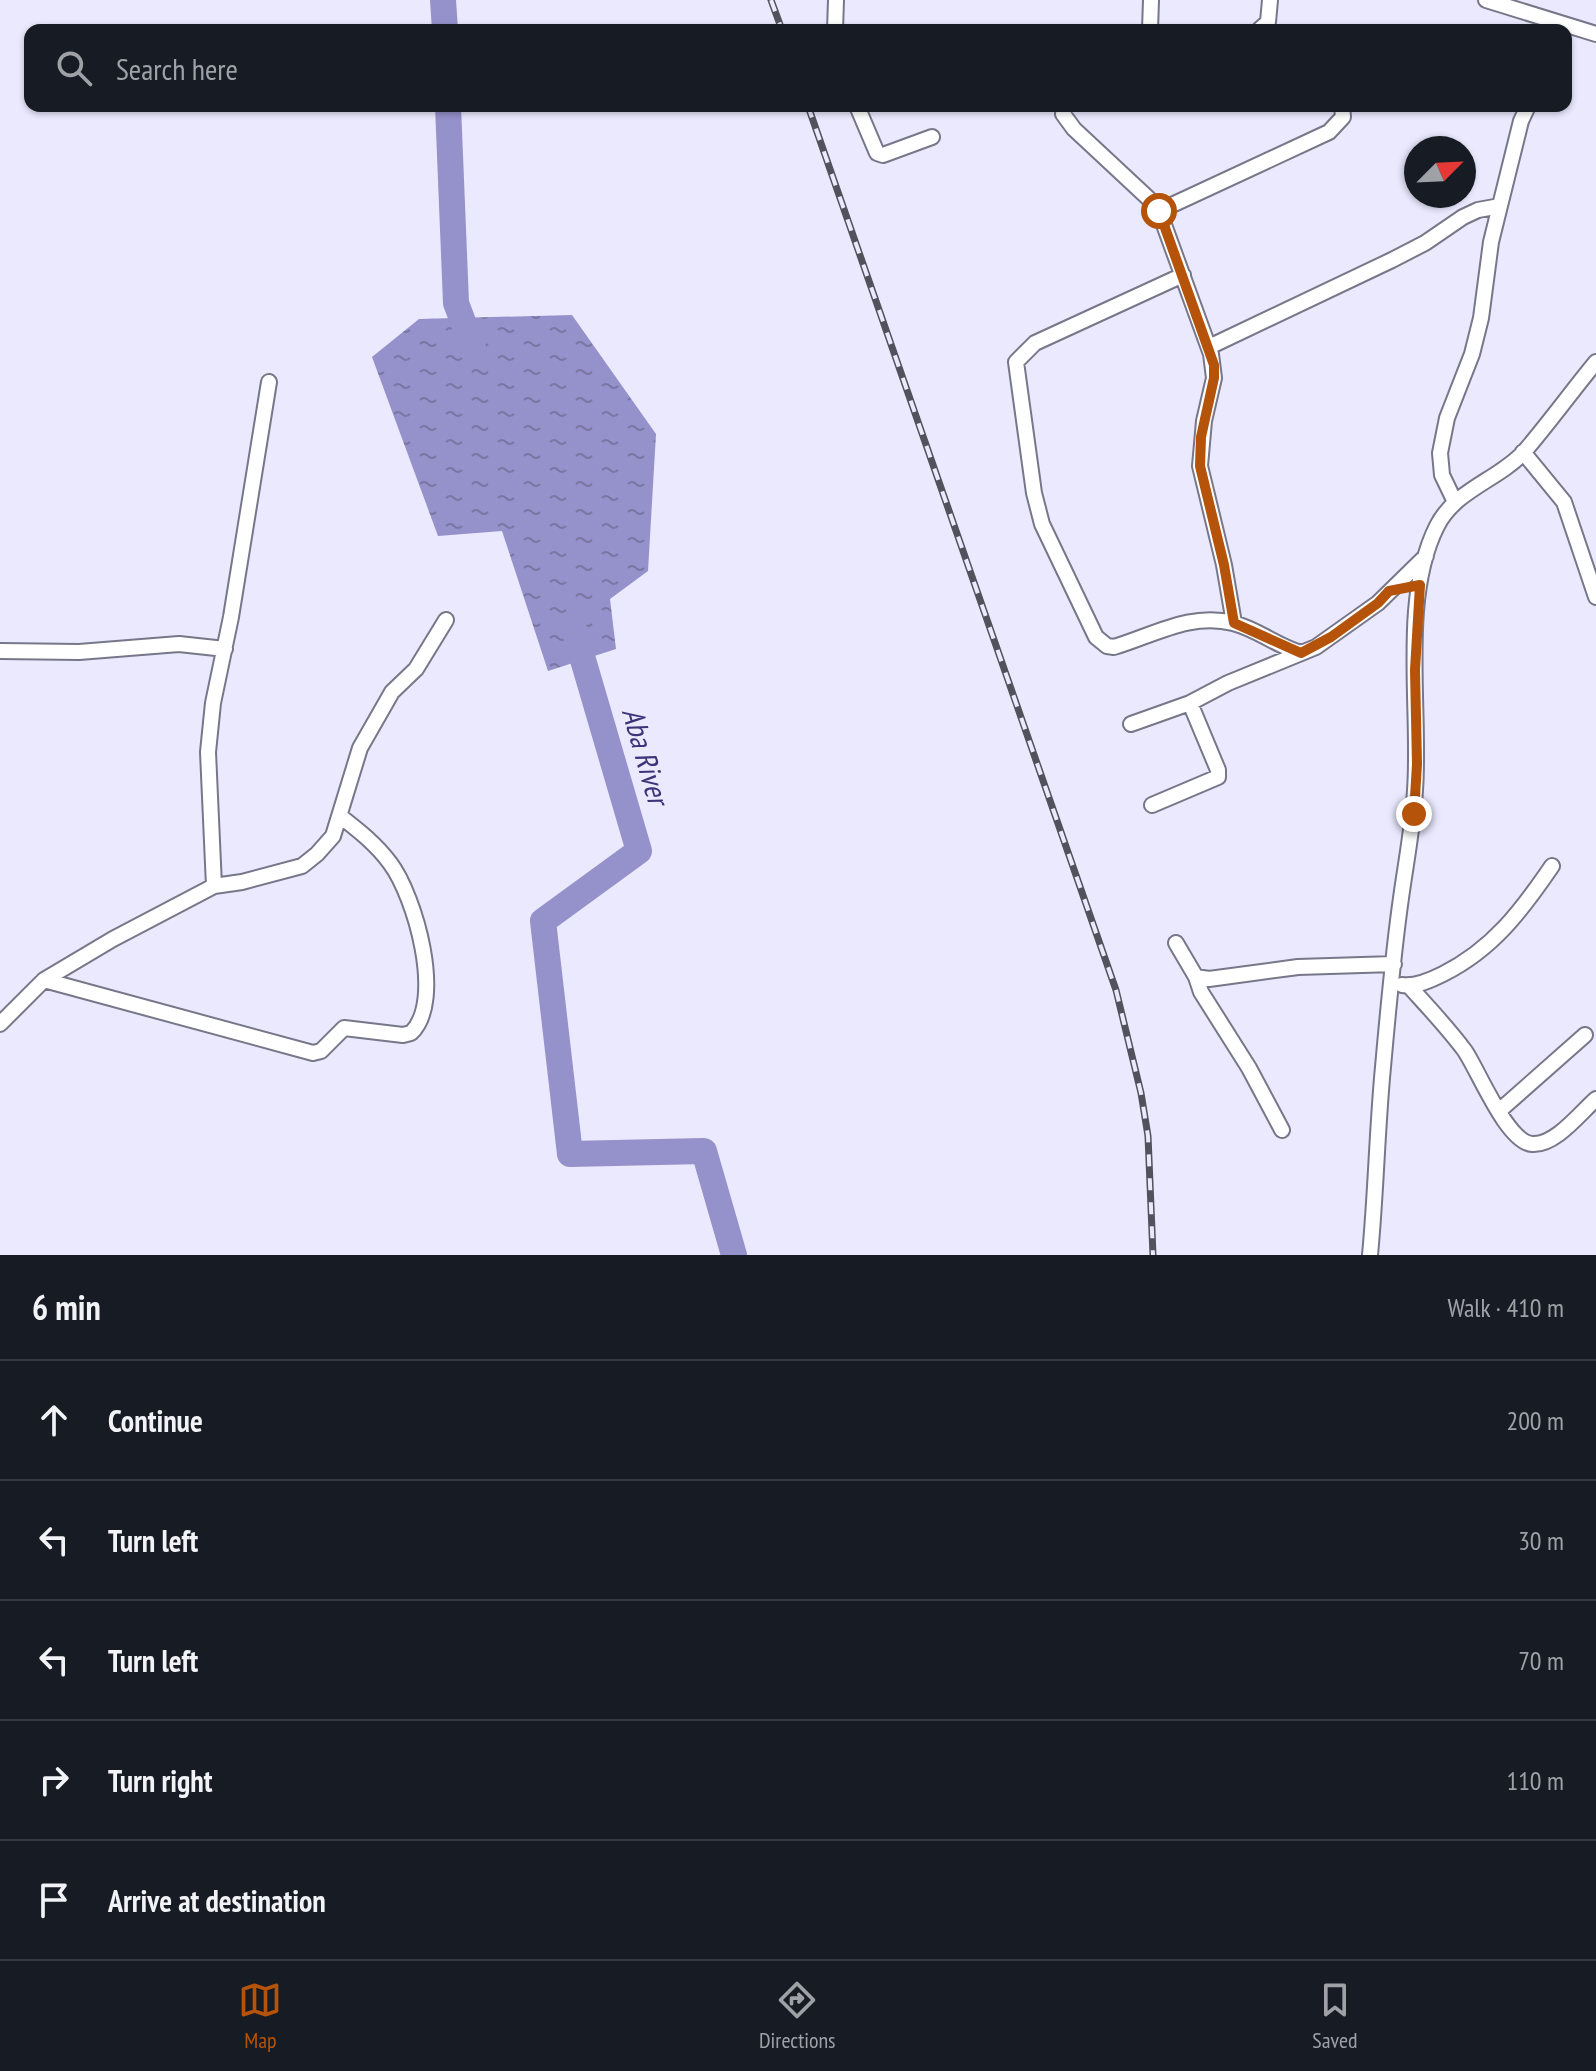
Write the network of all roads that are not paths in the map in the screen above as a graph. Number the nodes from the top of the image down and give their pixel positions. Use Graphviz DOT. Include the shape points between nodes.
graph roads {
  1 [pos="836,0"];
  2 [pos="1151,0"];
  3 [pos="1270,0"];
  4 [pos="1486,0"];
  5 [pos="835,24"];
  6 [pos="1150,24"];
  7 [pos="1266,24"];
  8 [pos="1553,24"];
  9 [pos="1572,29"];
  10 [pos="1596,34"];
  11 [pos="860,112"];
  12 [pos="1064,112"];
  13 [pos="1343,112"];
  14 [pos="1525,112"];
  15 [pos="932,137"];
  16 [pos="1500,206"];
  17 [pos="1159,211"];
  18 [pos="1183,275"];
  19 [pos="1209,347"];
  20 [pos="1596,362"];
  21 [pos="269,382"];
  22 [pos="1523,452"];
  23 [pos="1455,502"];
  24 [pos="1427,554"];
  25 [pos="1420,585"];
  26 [pos="1389,591"];
  27 [pos="1596,597"];
  28 [pos="446,620"];
  29 [pos="1234,623"];
  30 [pos="225,649"];
  31 [pos="0,651"];
  32 [pos="1301,653"];
  33 [pos="1190,703"];
  34 [pos="1131,724"];
  35 [pos="1152,805"];
  36 [pos="340,816"];
  37 [pos="1552,866"];
  38 [pos="214,886"];
  39 [pos="1176,943"];
  40 [pos="1394,964"];
  41 [pos="1196,977"];
  42 [pos="44,980"];
  43 [pos="1392,982"];
  44 [pos="1409,986"];
  45 [pos="0,1024"];
  46 [pos="1585,1035"];
  47 [pos="1596,1099"];
  48 [pos="1499,1111"];
  49 [pos="1282,1130"];
  50 [pos="1370,1255"];
  1 -- 5 [label="street"];
  2 -- 6 [label="street"];
  3 -- 7 [label="street"];
  4 -- 8 [label="street"];
  9 -- 10 [label="street"];
  11 -- 15 [label="street" via="877,153"];
  12 -- 17 [label="street" via="1074,129"];
  13 -- 17 [label="street" via="1329,132"];
  14 -- 16 [label="street"];
  16 -- 19 [label="street" via="1463,217 1392,260"];
  16 -- 23 [label="street" via="1481,318 1440,453 1442,475"];
  17 -- 18 [label="street"];
  18 -- 19 [label="street"];
  18 -- 29 [label="street" via="1043,338 1016,362 1034,493 1055,554 1100,642 1114,647 1191,620"];
  19 -- 29 [label="street" via="1214,378 1200,466"];
  20 -- 22 [label="street"];
  21 -- 30 [label="street"];
  22 -- 23 [label="street"];
  22 -- 27 [label="street" via="1564,502"];
  23 -- 24 [label="street" via="1439,522"];
  24 -- 25 [label="street"];
  24 -- 26 [label="street"];
  25 -- 26 [label="street"];
  25 -- 40 [label="street" via="1415,802"];
  26 -- 32 [label="street" via="1331,637"];
  28 -- 36 [label="street" via="416,669 392,692 360,748"];
  29 -- 32 [label="street"];
  30 -- 31 [label="street" via="179,644 79,652"];
  30 -- 38 [label="street" via="208,752"];
  32 -- 33 [label="street"];
  33 -- 34 [label="street"];
  33 -- 35 [label="street" via="1218,777"];
  36 -- 38 [label="street" via="333,836 302,866"];
  36 -- 42 [label="street" via="391,864 411,908 425,985 424,1014 411,1033 344,1028 313,1053"];
  37 -- 44 [label="street" via="1489,946 1438,976"];
  38 -- 42 [label="street"];
  39 -- 41 [label="street"];
  40 -- 41 [label="street"];
  40 -- 43 [label="street"];
  41 -- 49 [label="street"];
  42 -- 45 [label="street"];
  43 -- 44 [label="street"];
  43 -- 50 [label="street"];
  44 -- 48 [label="street" via="1466,1053"];
  46 -- 48 [label="street"];
  47 -- 48 [label="street" via="1541,1143 1521,1141"];
}
